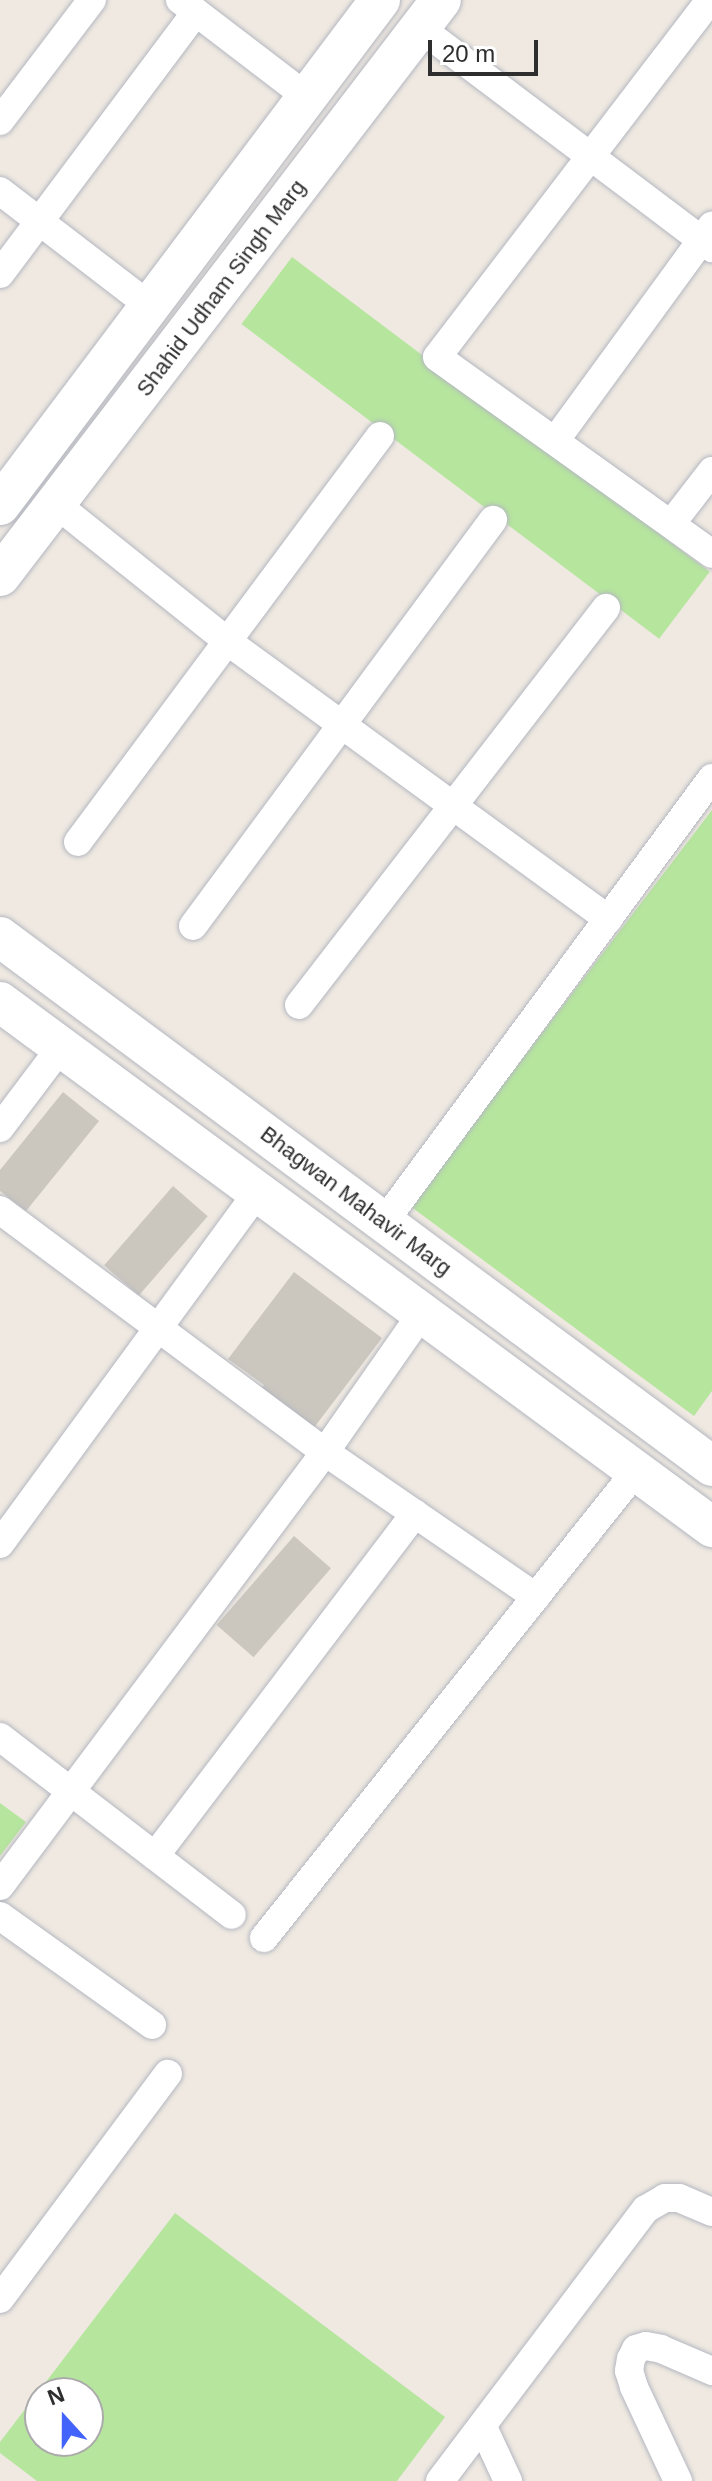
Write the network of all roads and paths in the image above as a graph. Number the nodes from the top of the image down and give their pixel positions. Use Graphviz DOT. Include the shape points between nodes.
graph roads {
  1 [pos="92,0"];
  2 [pos="381,0"];
  3 [pos="710,0"];
  4 [pos="188,6"];
  5 [pos="430,14"];
  6 [pos="307,97"];
  7 [pos="0,121"];
  8 [pos="588,155"];
  9 [pos="0,191"];
  10 [pos="40,221"];
  11 [pos="708,237"];
  12 [pos="0,274"];
  13 [pos="150,306"];
  14 [pos="563,430"];
  15 [pos="380,436"];
  16 [pos="712,471"];
  17 [pos="2,500"];
  18 [pos="56,504"];
  19 [pos="493,520"];
  20 [pos="671,524"];
  21 [pos="712,554"];
  22 [pos="0,576"];
  23 [pos="606,608"];
  24 [pos="227,641"];
  25 [pos="342,725"];
  26 [pos="712,778"];
  27 [pos="451,804"];
  28 [pos="78,842"];
  29 [pos="608,919"];
  30 [pos="193,926"];
  31 [pos="0,937"];
  32 [pos="0,1002"];
  33 [pos="299,1005"];
  34 [pos="61,1047"];
  35 [pos="0,1128"];
  36 [pos="258,1192"];
  37 [pos="0,1210"];
  38 [pos="384,1222"];
  39 [pos="422,1313"];
  40 [pos="158,1328"];
  41 [pos="325,1452"];
  42 [pos="712,1466"];
  43 [pos="636,1471"];
  44 [pos="415,1514"];
  45 [pos="712,1527"];
  46 [pos="0,1544"];
  47 [pos="536,1597"];
  48 [pos="0,1737"];
  49 [pos="70,1791"];
  50 [pos="155,1856"];
  51 [pos="0,1886"];
  52 [pos="232,1915"];
  53 [pos="0,1916"];
  54 [pos="264,1938"];
  55 [pos="152,2025"];
  56 [pos="168,2074"];
  57 [pos="712,2212"];
  58 [pos="0,2299"];
  59 [pos="712,2371"];
  60 [pos="483,2427"];
  61 [pos="440,2481"];
  62 [pos="508,2481"];
  63 [pos="678,2481"];
  1 -- 7 [label="street"];
  2 -- 5 [label="street"];
  2 -- 6 [label="street, Shahid Udham Singh Marg"];
  3 -- 8 [label="street"];
  4 -- 6 [label="street"];
  4 -- 10 [label="street"];
  5 -- 8 [label="street"];
  5 -- 18 [label="street, Shahid Udham Singh Marg"];
  6 -- 13 [label="street, Shahid Udham Singh Marg"];
  8 -- 11 [label="street"];
  8 -- 20 [label="street" via="437,357"];
  9 -- 10 [label="street"];
  10 -- 12 [label="street"];
  10 -- 13 [label="street"];
  11 -- 14 [label="street"];
  13 -- 17 [label="street, Shahid Udham Singh Marg"];
  15 -- 24 [label="street"];
  16 -- 20 [label="street"];
  18 -- 22 [label="street, Shahid Udham Singh Marg"];
  18 -- 24 [label="street"];
  19 -- 25 [label="street"];
  20 -- 21 [label="street"];
  23 -- 27 [label="street"];
  24 -- 25 [label="street"];
  24 -- 28 [label="street"];
  25 -- 27 [label="street"];
  25 -- 30 [label="street"];
  26 -- 29 [label="street"];
  27 -- 29 [label="street"];
  27 -- 33 [label="street"];
  29 -- 38 [label="street"];
  31 -- 38 [label="street, Bhagwan Mahavir Marg"];
  32 -- 34 [label="street"];
  34 -- 35 [label="street"];
  34 -- 36 [label="street"];
  36 -- 39 [label="street"];
  36 -- 40 [label="street"];
  37 -- 40 [label="street"];
  38 -- 42 [label="street, Bhagwan Mahavir Marg"];
  39 -- 41 [label="street"];
  39 -- 43 [label="street"];
  40 -- 41 [label="street"];
  40 -- 46 [label="street"];
  41 -- 44 [label="street"];
  41 -- 49 [label="street"];
  43 -- 45 [label="street"];
  43 -- 47 [label="street"];
  44 -- 47 [label="street"];
  44 -- 50 [label="street"];
  47 -- 54 [label="street"];
  48 -- 49 [label="street"];
  49 -- 50 [label="street"];
  49 -- 51 [label="street"];
  50 -- 52 [label="street"];
  53 -- 55 [label="street"];
  56 -- 58 [label="street"];
  57 -- 60 [label="street" via="679,2198 665,2198 646,2209"];
  59 -- 63 [label="street" via="646,2346 636,2349 631,2359 634,2387"];
  60 -- 61 [label="street"];
  60 -- 62 [label="street"];
}
